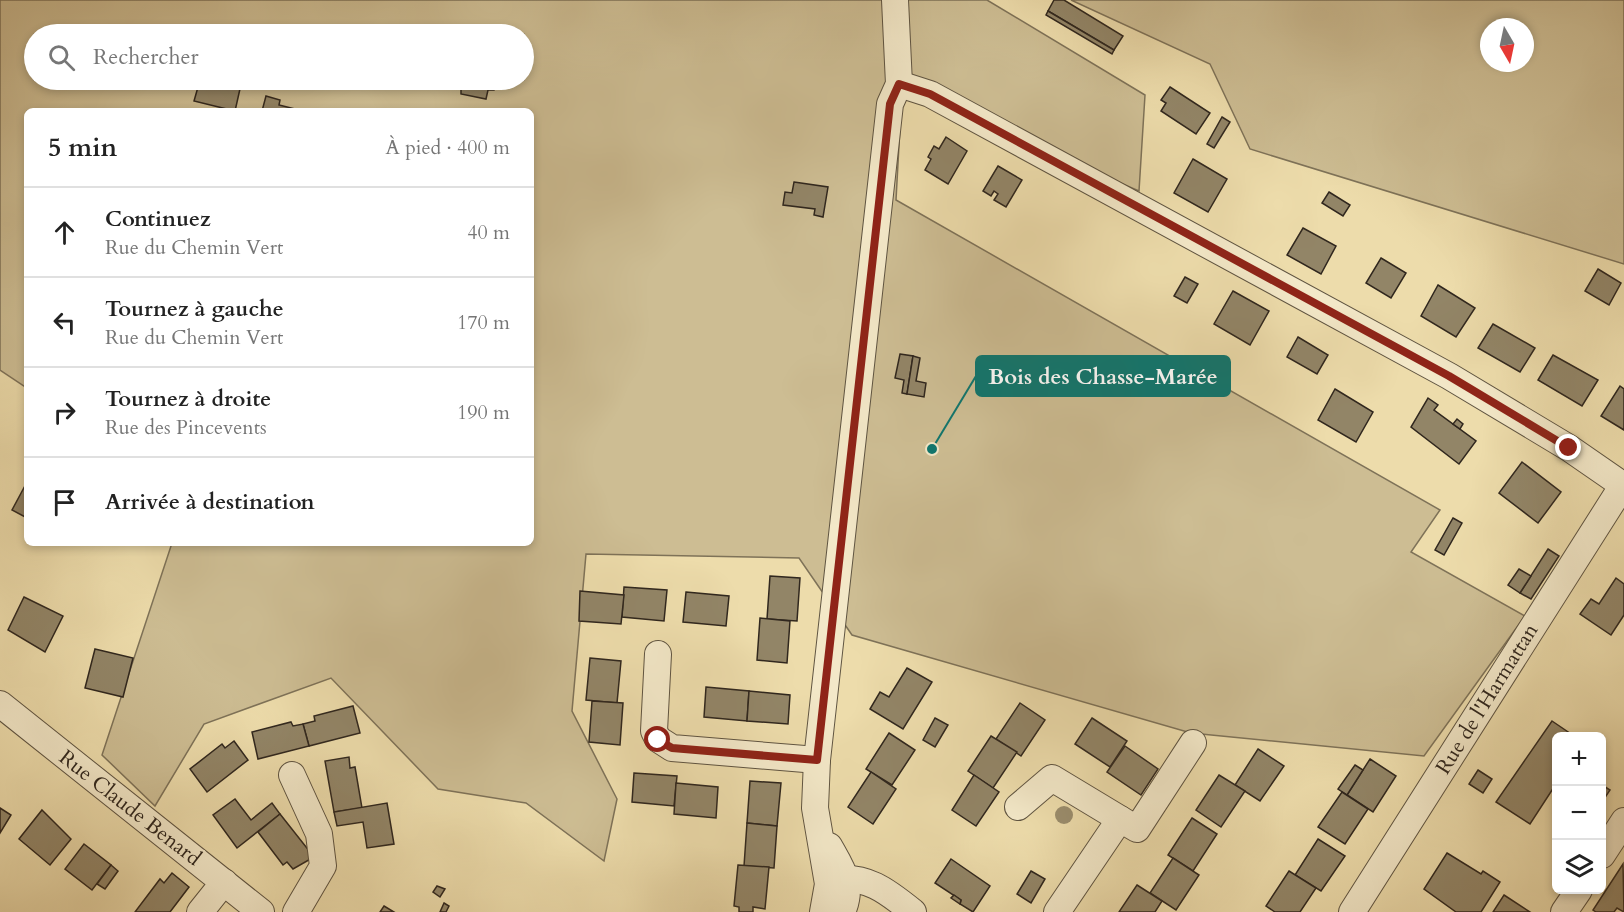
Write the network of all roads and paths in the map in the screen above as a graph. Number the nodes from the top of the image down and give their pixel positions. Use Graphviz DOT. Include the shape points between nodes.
graph roads {
  1 [pos="895,0"];
  2 [pos="899,84"];
  3 [pos="1624,485"];
  4 [pos="658,654"];
  5 [pos="0,704"];
  6 [pos="1193,743"];
  7 [pos="817,760"];
  8 [pos="292,775"];
  9 [pos="1018,807"];
  10 [pos="1120,819"];
  11 [pos="1624,821"];
  12 [pos="1606,849"];
  13 [pos="224,882"];
  14 [pos="1576,894"];
  15 [pos="835,896"];
  16 [pos="200,912"];
  17 [pos="261,912"];
  18 [pos="296,912"];
  19 [pos="912,912"];
  20 [pos="1057,912"];
  21 [pos="1352,912"];
  22 [pos="1564,912"];
  1 -- 2 [label="street"];
  2 -- 3 [label="street" via="930,94 1449,376"];
  2 -- 7 [label="street" via="890,104"];
  3 -- 21 [label="street, Rue de l'Harmattan"];
  4 -- 7 [label="street" via="654,731 658,740 672,748"];
  5 -- 13 [label="street, Rue Claude Benard"];
  6 -- 10 [label="street" via="1137,830"];
  7 -- 15 [label="street" via="816,818"];
  8 -- 18 [label="street" via="319,834 323,866"];
  9 -- 10 [label="street" via="1052,778"];
  10 -- 20 [label="street"];
  11 -- 12 [label="street"];
  13 -- 16 [label="street"];
  13 -- 17 [label="street, Rue Claude Benard"];
  14 -- 22 [label="street"];
  15 -- 19 [label="street"];
}
